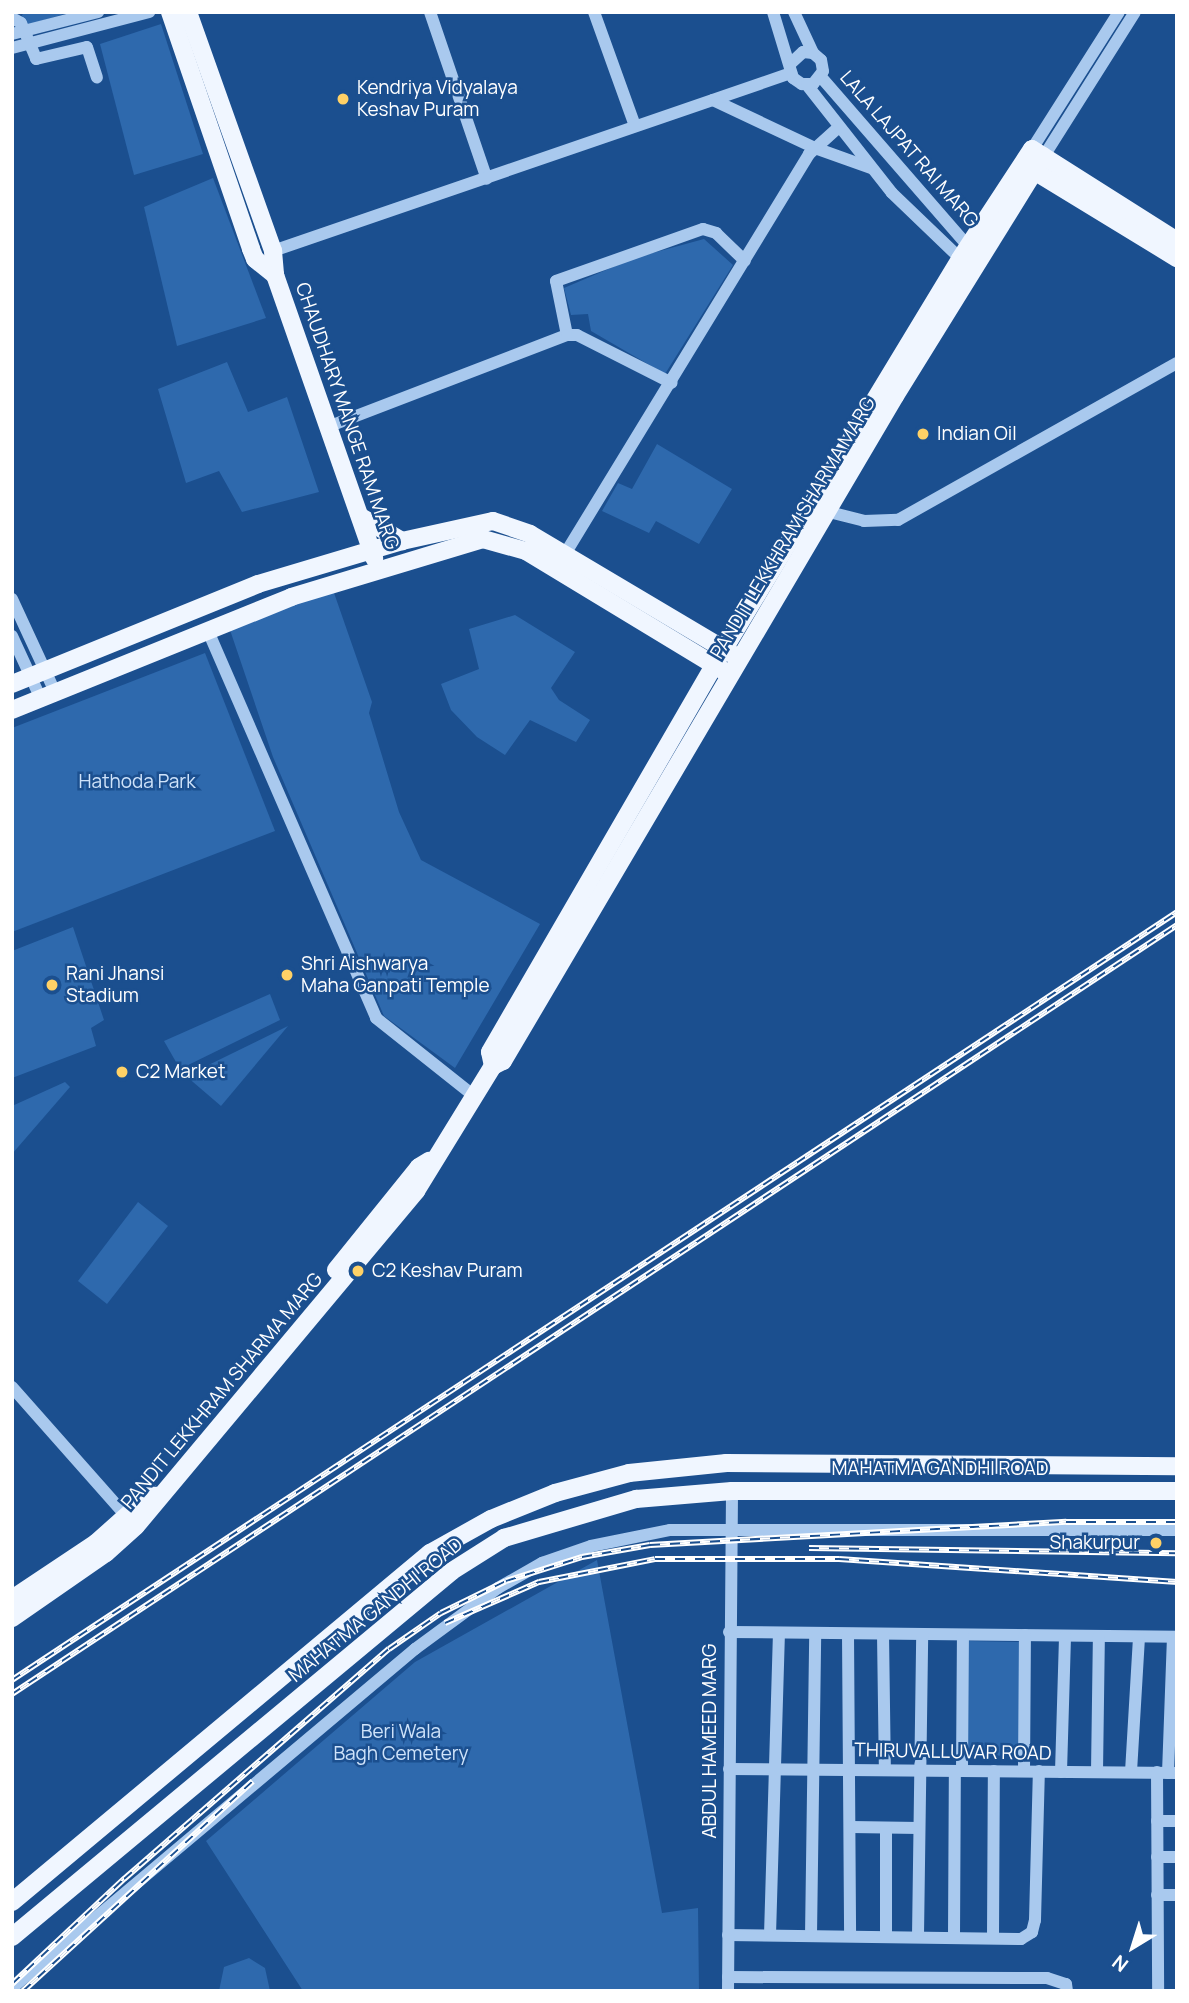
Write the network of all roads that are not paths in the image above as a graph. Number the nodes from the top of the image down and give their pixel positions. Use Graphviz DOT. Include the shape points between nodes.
graph roads {
  1 [pos="98,12"];
  2 [pos="149,12"];
  3 [pos="170,12"];
  4 [pos="188,12"];
  5 [pos="430,12"];
  6 [pos="594,12"];
  7 [pos="773,12"];
  8 [pos="794,12"];
  9 [pos="1119,12"];
  10 [pos="1135,12"];
  11 [pos="12,18"];
  12 [pos="22,36"];
  13 [pos="12,48"];
  14 [pos="813,53"];
  15 [pos="791,68"];
  16 [pos="97,77"];
  17 [pos="821,77"];
  18 [pos="807,85"];
  19 [pos="713,100"];
  20 [pos="635,126"];
  21 [pos="837,129"];
  22 [pos="815,148"];
  23 [pos="1033,160"];
  24 [pos="871,169"];
  25 [pos="486,179"];
  26 [pos="1177,241"];
  27 [pos="274,251"];
  28 [pos="970,258"];
  29 [pos="1177,258"];
  30 [pos="745,261"];
  31 [pos="275,275"];
  32 [pos="567,335"];
  33 [pos="1177,363"];
  34 [pos="672,383"];
  35 [pos="330,426"];
  36 [pos="829,512"];
  37 [pos="360,517"];
  38 [pos="402,541"];
  39 [pos="371,550"];
  40 [pos="565,554"];
  41 [pos="378,571"];
  42 [pos="12,598"];
  43 [pos="208,631"];
  44 [pos="12,636"];
  45 [pos="732,654"];
  46 [pos="722,670"];
  47 [pos="37,674"];
  48 [pos="12,684"];
  49 [pos="48,695"];
  50 [pos="12,710"];
  51 [pos="474,1096"];
  52 [pos="12,1387"];
  53 [pos="1177,1466"];
  54 [pos="732,1491"];
  55 [pos="1177,1491"];
  56 [pos="131,1522"];
  57 [pos="730,1530"];
  58 [pos="1177,1530"];
  59 [pos="12,1599"];
  60 [pos="12,1618"];
  61 [pos="729,1632"];
  62 [pos="779,1633"];
  63 [pos="815,1633"];
  64 [pos="848,1633"];
  65 [pos="883,1634"];
  66 [pos="922,1634"];
  67 [pos="962,1635"];
  68 [pos="1025,1635"];
  69 [pos="1065,1636"];
  70 [pos="1099,1636"];
  71 [pos="1139,1637"];
  72 [pos="1175,1637"];
  73 [pos="729,1769"];
  74 [pos="772,1769"];
  75 [pos="813,1769"];
  76 [pos="851,1770"];
  77 [pos="885,1770"];
  78 [pos="920,1770"];
  79 [pos="958,1771"];
  80 [pos="994,1771"];
  81 [pos="1024,1771"];
  82 [pos="1038,1772"];
  83 [pos="1061,1772"];
  84 [pos="1097,1772"];
  85 [pos="1131,1772"];
  86 [pos="1167,1773"];
  87 [pos="1157,1821"];
  88 [pos="1177,1821"];
  89 [pos="851,1827"];
  90 [pos="886,1828"];
  91 [pos="919,1828"];
  92 [pos="1157,1857"];
  93 [pos="1177,1857"];
  94 [pos="1157,1895"];
  95 [pos="1177,1895"];
  96 [pos="12,1902"];
  97 [pos="728,1935"];
  98 [pos="770,1936"];
  99 [pos="811,1936"];
  100 [pos="849,1936"];
  101 [pos="886,1936"];
  102 [pos="918,1936"];
  103 [pos="954,1936"];
  104 [pos="993,1936"];
  105 [pos="12,1937"];
  106 [pos="844,1977"];
  107 [pos="952,1977"];
  108 [pos="728,1984"];
  109 [pos="916,1984"];
  110 [pos="1024,1984"];
  111 [pos="881,1985"];
  112 [pos="990,1985"];
  113 [pos="12,1988"];
  114 [pos="844,1991"];
  115 [pos="951,1991"];
  116 [pos="1067,1991"];
  117 [pos="1157,1991"];
  1 -- 12 [label="street"];
  2 -- 12 [label="street"];
  3 -- 31 [label="main road, CHAUDHARY MANGE RAM MARG" via="251,249 255,259"];
  4 -- 27 [label="main road, CHAUDHARY MANGE RAM MARG"];
  5 -- 25 [label="street"];
  6 -- 20 [label="street"];
  7 -- 15 [label="street"];
  8 -- 14 [label="street"];
  9 -- 23 [label="street"];
  10 -- 23 [label="street, PANDIT LEKKHRAM SHARMA MARG"];
  11 -- 12 [label="street"];
  12 -- 13 [label="street"];
  12 -- 16 [label="street" via="36,59 87,47"];
  14 -- 15 [label="street" via="803,52"];
  14 -- 17 [label="street" via="821,60"];
  15 -- 18 [label="street" via="797,82"];
  15 -- 19 [label="street"];
  17 -- 18 [label="street"];
  17 -- 28 [label="street, LALA LAJPAT RAI MARG"];
  18 -- 21 [label="street, LALA LAJPAT RAI MARG"];
  19 -- 20 [label="street"];
  19 -- 22 [label="street"];
  20 -- 25 [label="street"];
  21 -- 22 [label="street"];
  21 -- 24 [label="street, LALA LAJPAT RAI MARG"];
  22 -- 24 [label="street"];
  22 -- 30 [label="street"];
  23 -- 26 [label="main road"];
  23 -- 28 [label="main road, PANDIT LEKKHRAM SHARMA MARG"];
  23 -- 29 [label="main road"];
  24 -- 28 [label="street, LALA LAJPAT RAI MARG"];
  25 -- 27 [label="street"];
  27 -- 31 [label="main road, CHAUDHARY MANGE RAM MARG"];
  28 -- 36 [label="main road, PANDIT LEKKHRAM SHARMA MARG"];
  28 -- 45 [label="main road, PANDIT LEKKHRAM SHARMA MARG"];
  30 -- 32 [label="street" via="716,233 703,229 556,281"];
  30 -- 34 [label="street"];
  31 -- 35 [label="main road, CHAUDHARY MANGE RAM MARG"];
  32 -- 34 [label="street" via="577,335"];
  32 -- 35 [label="street"];
  33 -- 36 [label="street" via="898,520 864,521"];
  34 -- 40 [label="street"];
  35 -- 37 [label="main road, CHAUDHARY MANGE RAM MARG"];
  36 -- 45 [label="main road, PANDIT LEKKHRAM SHARMA MARG"];
  37 -- 38 [label="main road"];
  37 -- 39 [label="main road, CHAUDHARY MANGE RAM MARG"];
  38 -- 39 [label="main road"];
  38 -- 40 [label="main road" via="493,521 513,526"];
  39 -- 41 [label="main road, CHAUDHARY MANGE RAM MARG"];
  39 -- 47 [label="main road" via="258,584"];
  40 -- 45 [label="main road"];
  41 -- 43 [label="main road" via="291,597"];
  41 -- 46 [label="main road" via="484,539 505,542"];
  42 -- 47 [label="street"];
  43 -- 49 [label="main road"];
  43 -- 51 [label="street" via="376,1017"];
  44 -- 47 [label="street"];
  45 -- 46 [label="main road, PANDIT LEKKHRAM SHARMA MARG"];
  46 -- 51 [label="main road, PANDIT LEKKHRAM SHARMA MARG" via="503,1061 493,1066"];
  47 -- 48 [label="main road"];
  47 -- 49 [label="street"];
  49 -- 50 [label="main road"];
  51 -- 56 [label="main road, PANDIT LEKKHRAM SHARMA MARG" via="432,1160 419,1167 347,1267"];
  52 -- 56 [label="street"];
  53 -- 96 [label="main road, MAHATMA GANDHI ROAD" via="726,1463 629,1473 555,1493 492,1519 430,1553"];
  54 -- 55 [label="main road, MAHATMA GANDHI ROAD"];
  54 -- 57 [label="street, ABDUL HAMEED MARG"];
  54 -- 105 [label="main road, MAHATMA GANDHI ROAD" via="636,1499 504,1538 452,1571"];
  56 -- 59 [label="main road, PANDIT LEKKHRAM SHARMA MARG"];
  56 -- 60 [label="main road, PANDIT LEKKHRAM SHARMA MARG" via="106,1553"];
  57 -- 58 [label="street"];
  57 -- 61 [label="street, ABDUL HAMEED MARG"];
  57 -- 113 [label="street" via="670,1530 591,1546 542,1563 498,1588 405,1657"];
  61 -- 62 [label="street"];
  61 -- 73 [label="street, ABDUL HAMEED MARG"];
  62 -- 63 [label="street"];
  62 -- 74 [label="street"];
  63 -- 64 [label="street"];
  63 -- 75 [label="street"];
  64 -- 65 [label="street"];
  64 -- 76 [label="street"];
  65 -- 66 [label="street"];
  65 -- 77 [label="street"];
  66 -- 67 [label="street"];
  66 -- 78 [label="street"];
  67 -- 68 [label="street"];
  67 -- 79 [label="street"];
  68 -- 69 [label="street"];
  68 -- 81 [label="street"];
  69 -- 70 [label="street"];
  69 -- 83 [label="street"];
  70 -- 71 [label="street"];
  70 -- 84 [label="street"];
  71 -- 72 [label="street"];
  71 -- 85 [label="street"];
  72 -- 86 [label="street"];
  73 -- 74 [label="street, THIRUVALLUVAR ROAD"];
  73 -- 97 [label="street, ABDUL HAMEED MARG"];
  74 -- 75 [label="street, THIRUVALLUVAR ROAD"];
  74 -- 98 [label="street"];
  75 -- 76 [label="street, THIRUVALLUVAR ROAD"];
  75 -- 99 [label="street"];
  76 -- 77 [label="street, THIRUVALLUVAR ROAD"];
  76 -- 89 [label="street"];
  77 -- 78 [label="street, THIRUVALLUVAR ROAD"];
  78 -- 79 [label="street, THIRUVALLUVAR ROAD"];
  78 -- 91 [label="street"];
  79 -- 80 [label="street, THIRUVALLUVAR ROAD"];
  79 -- 103 [label="street"];
  80 -- 81 [label="street, THIRUVALLUVAR ROAD"];
  80 -- 104 [label="street"];
  81 -- 82 [label="street, THIRUVALLUVAR ROAD"];
  82 -- 83 [label="street, THIRUVALLUVAR ROAD"];
  82 -- 104 [label="street" via="1032,1932 1021,1939"];
  83 -- 84 [label="street, THIRUVALLUVAR ROAD"];
  84 -- 85 [label="street, THIRUVALLUVAR ROAD"];
  85 -- 86 [label="street, THIRUVALLUVAR ROAD"];
  86 -- 87 [label="street"];
  87 -- 88 [label="street"];
  87 -- 92 [label="street"];
  89 -- 90 [label="street"];
  89 -- 100 [label="street"];
  90 -- 91 [label="street"];
  90 -- 101 [label="street"];
  91 -- 102 [label="street"];
  92 -- 93 [label="street"];
  92 -- 94 [label="street"];
  94 -- 95 [label="street"];
  94 -- 117 [label="street"];
  97 -- 98 [label="street"];
  97 -- 108 [label="street, ABDUL HAMEED MARG"];
  98 -- 99 [label="street"];
  99 -- 100 [label="street"];
  100 -- 101 [label="street"];
  101 -- 102 [label="street"];
  102 -- 103 [label="street"];
  103 -- 104 [label="street"];
  106 -- 108 [label="street"];
  106 -- 111 [label="street"];
  106 -- 114 [label="street"];
  107 -- 109 [label="street"];
  107 -- 112 [label="street"];
  107 -- 115 [label="street"];
  109 -- 111 [label="street"];
  110 -- 112 [label="street"];
  110 -- 116 [label="street" via="1056,1979"];
}
